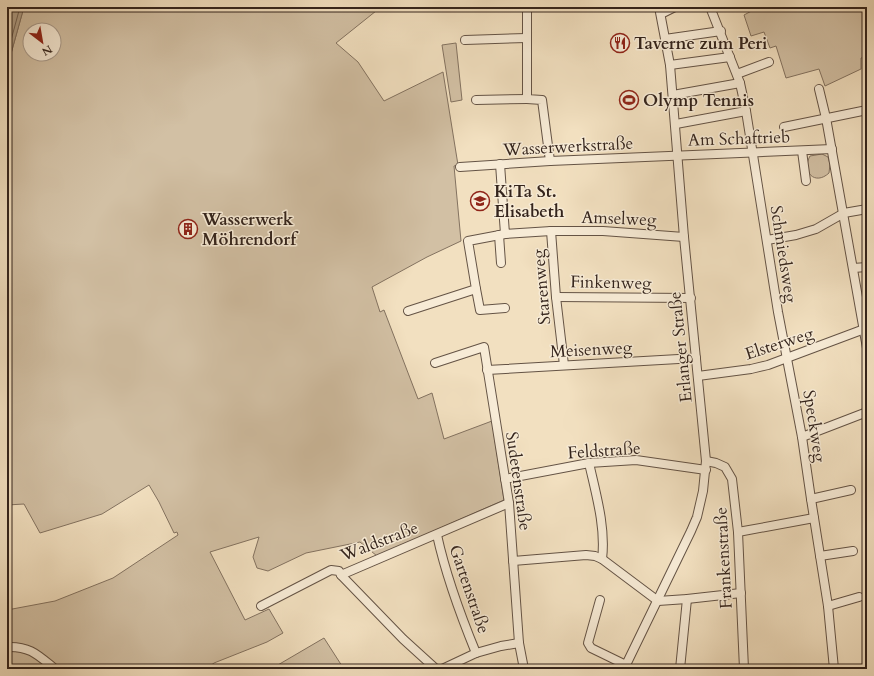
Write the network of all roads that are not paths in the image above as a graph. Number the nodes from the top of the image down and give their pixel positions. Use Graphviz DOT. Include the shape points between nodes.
graph roads {
  1 [pos="527,7"];
  2 [pos="675,7"];
  3 [pos="710,7"];
  4 [pos="660,10"];
  5 [pos="721,31"];
  6 [pos="526,38"];
  7 [pos="665,39"];
  8 [pos="465,40"];
  9 [pos="730,57"];
  10 [pos="769,62"];
  11 [pos="670,65"];
  12 [pos="737,74"];
  13 [pos="740,83"];
  14 [pos="819,89"];
  15 [pos="673,95"];
  16 [pos="527,99"];
  17 [pos="476,100"];
  18 [pos="867,110"];
  19 [pos="746,111"];
  20 [pos="826,118"];
  21 [pos="676,124"];
  22 [pos="784,127"];
  23 [pos="832,150"];
  24 [pos="802,151"];
  25 [pos="753,154"];
  26 [pos="677,156"];
  27 [pos="550,161"];
  28 [pos="500,164"];
  29 [pos="460,167"];
  30 [pos="806,181"];
  31 [pos="867,209"];
  32 [pos="844,213"];
  33 [pos="551,231"];
  34 [pos="502,235"];
  35 [pos="684,237"];
  36 [pos="767,240"];
  37 [pos="502,263"];
  38 [pos="867,267"];
  39 [pos="854,268"];
  40 [pos="476,288"];
  41 [pos="556,297"];
  42 [pos="690,298"];
  43 [pos="504,308"];
  44 [pos="408,311"];
  45 [pos="865,328"];
  46 [pos="867,348"];
  47 [pos="696,358"];
  48 [pos="788,358"];
  49 [pos="435,362"];
  50 [pos="564,365"];
  51 [pos="487,370"];
  52 [pos="698,376"];
  53 [pos="867,412"];
  54 [pos="802,437"];
  55 [pos="706,461"];
  56 [pos="589,463"];
  57 [pos="706,470"];
  58 [pos="505,479"];
  59 [pos="851,490"];
  60 [pos="811,500"];
  61 [pos="509,503"];
  62 [pos="814,518"];
  63 [pos="738,532"];
  64 [pos="436,535"];
  65 [pos="853,551"];
  66 [pos="820,556"];
  67 [pos="602,559"];
  68 [pos="513,560"];
  69 [pos="341,575"];
  70 [pos="741,593"];
  71 [pos="859,597"];
  72 [pos="687,599"];
  73 [pos="600,600"];
  74 [pos="658,601"];
  75 [pos="261,606"];
  76 [pos="828,606"];
  77 [pos="520,642"];
  78 [pos="7,647"];
  79 [pos="476,653"];
  80 [pos="625,667"];
  81 [pos="55,669"];
  82 [pos="436,669"];
  83 [pos="442,669"];
  84 [pos="524,669"];
  85 [pos="680,669"];
  86 [pos="744,669"];
  87 [pos="834,669"];
  1 -- 6 [label="street"];
  2 -- 4 [label="street"];
  3 -- 5 [label="street, Schmiedsweg"];
  4 -- 7 [label="street, Erlanger Straße"];
  5 -- 7 [label="street"];
  5 -- 9 [label="street, Schmiedsweg"];
  6 -- 8 [label="street"];
  6 -- 16 [label="street"];
  7 -- 11 [label="street, Erlanger Straße"];
  9 -- 11 [label="street"];
  9 -- 12 [label="street, Schmiedsweg"];
  10 -- 12 [label="street"];
  11 -- 15 [label="street, Erlanger Straße"];
  12 -- 13 [label="street, Schmiedsweg"];
  13 -- 15 [label="street"];
  13 -- 19 [label="street, Schmiedsweg"];
  14 -- 20 [label="street"];
  15 -- 21 [label="street, Erlanger Straße"];
  16 -- 17 [label="street"];
  16 -- 27 [label="street" via="542,100"];
  18 -- 20 [label="street"];
  19 -- 21 [label="street"];
  19 -- 25 [label="street, Schmiedsweg"];
  20 -- 22 [label="street"];
  20 -- 23 [label="street"];
  21 -- 26 [label="street, Erlanger Straße"];
  23 -- 24 [label="street, Am Schaftrieb"];
  23 -- 32 [label="street"];
  24 -- 25 [label="street, Am Schaftrieb"];
  24 -- 30 [label="street, Am Schaftrieb"];
  25 -- 26 [label="street, Am Schaftrieb"];
  25 -- 36 [label="street, Schmiedsweg"];
  26 -- 27 [label="street, Wasserwerkstraße"];
  26 -- 35 [label="street, Erlanger Straße"];
  27 -- 28 [label="street, Wasserwerkstraße"];
  28 -- 29 [label="street, Wasserwerkstraße"];
  28 -- 34 [label="street"];
  31 -- 32 [label="street"];
  32 -- 36 [label="street" via="816,229"];
  32 -- 39 [label="street"];
  33 -- 34 [label="street, Amselweg"];
  33 -- 35 [label="street, Amselweg" via="603,231"];
  33 -- 41 [label="street, Starenweg"];
  34 -- 37 [label="street"];
  34 -- 40 [label="street, Amselweg" via="468,241"];
  35 -- 42 [label="street, Erlanger Straße"];
  36 -- 48 [label="street, Schmiedsweg"];
  38 -- 39 [label="street"];
  39 -- 45 [label="street"];
  40 -- 43 [label="street, Amselweg" via="480,310"];
  40 -- 44 [label="street"];
  41 -- 42 [label="street, Finkenweg"];
  41 -- 50 [label="street, Starenweg"];
  42 -- 47 [label="street, Erlanger Straße"];
  45 -- 46 [label="street"];
  45 -- 48 [label="street, Elsterweg"];
  47 -- 50 [label="street, Meisenweg"];
  47 -- 52 [label="street, Erlanger Straße"];
  48 -- 52 [label="street, Elsterweg" via="751,369"];
  48 -- 54 [label="street, Speckweg"];
  49 -- 51 [label="street, Sudetenstraße" via="484,347"];
  50 -- 51 [label="street, Meisenweg"];
  51 -- 58 [label="street, Sudetenstraße"];
  52 -- 55 [label="street, Erlanger Straße"];
  53 -- 54 [label="street"];
  54 -- 60 [label="street, Speckweg"];
  55 -- 57 [label="street, Erlanger Straße"];
  55 -- 63 [label="street, Frankenstraße" via="725,467 732,479"];
  56 -- 57 [label="street, Feldstraße" via="636,460"];
  56 -- 58 [label="street, Feldstraße"];
  56 -- 67 [label="street" via="602,530"];
  57 -- 74 [label="street, Erlanger Straße" via="697,517"];
  58 -- 61 [label="street, Sudetenstraße"];
  59 -- 60 [label="street"];
  60 -- 62 [label="street, Speckweg"];
  61 -- 64 [label="street, Waldstraße"];
  61 -- 68 [label="street, Sudetenstraße"];
  62 -- 63 [label="street"];
  62 -- 66 [label="street, Speckweg"];
  63 -- 70 [label="street, Frankenstraße"];
  64 -- 69 [label="street, Waldstraße"];
  64 -- 79 [label="street, Gartenstraße" via="452,590"];
  65 -- 66 [label="street"];
  66 -- 76 [label="street, Speckweg"];
  67 -- 68 [label="street" via="586,555"];
  67 -- 74 [label="street"];
  68 -- 77 [label="street, Sudetenstraße"];
  69 -- 75 [label="street, Waldstraße" via="331,570"];
  69 -- 82 [label="street"];
  70 -- 72 [label="street"];
  70 -- 86 [label="street, Frankenstraße"];
  71 -- 76 [label="street"];
  72 -- 74 [label="street"];
  72 -- 85 [label="street"];
  73 -- 80 [label="street" via="589,646"];
  74 -- 80 [label="street, Erlanger Straße"];
  76 -- 87 [label="street, Speckweg"];
  77 -- 79 [label="street"];
  77 -- 84 [label="street, Sudetenstraße"];
  78 -- 81 [label="street" via="23,648 37,654"];
  79 -- 83 [label="street"];
}
